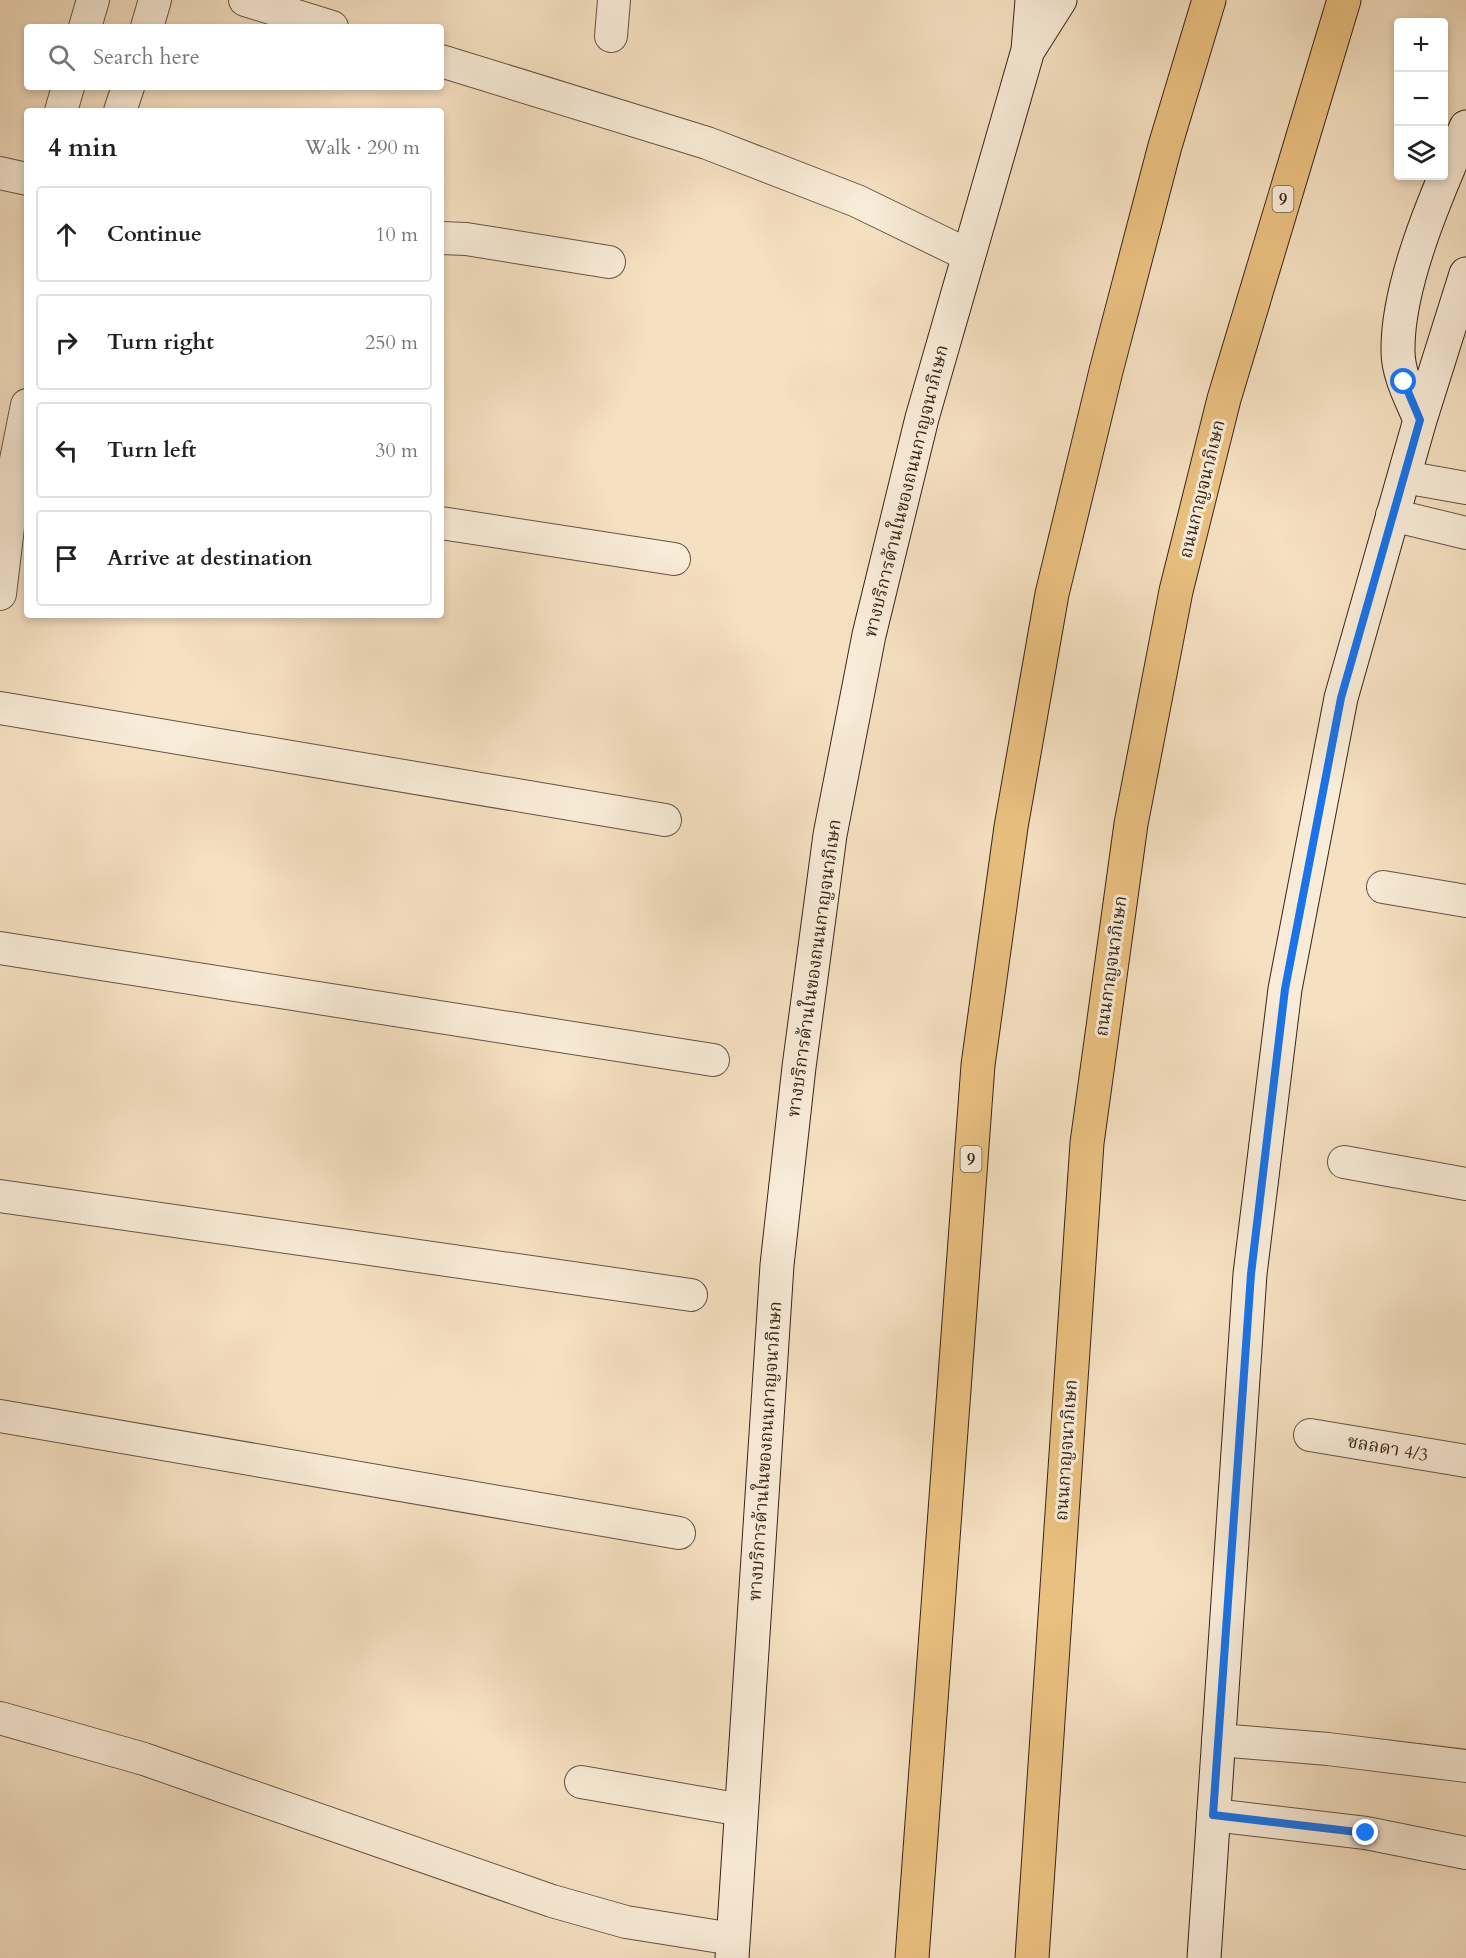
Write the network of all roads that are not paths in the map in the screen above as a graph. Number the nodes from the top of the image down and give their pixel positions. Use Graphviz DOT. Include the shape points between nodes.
graph roads {
  1 [pos="93,0"];
  2 [pos="155,0"];
  3 [pos="245,0"];
  4 [pos="614,0"];
  5 [pos="1032,0"];
  6 [pos="1060,0"];
  7 [pos="1209,0"];
  8 [pos="1344,0"];
  9 [pos="86,24"];
  10 [pos="148,24"];
  11 [pos="322,24"];
  12 [pos="611,36"];
  13 [pos="1028,50"];
  14 [pos="444,62"];
  15 [pos="67,90"];
  16 [pos="127,90"];
  17 [pos="62,108"];
  18 [pos="121,108"];
  19 [pos="1466,127"];
  20 [pos="0,173"];
  21 [pos="24,178"];
  22 [pos="444,238"];
  23 [pos="968,255"];
  24 [pos="609,262"];
  25 [pos="1466,274"];
  26 [pos="24,418"];
  27 [pos="1420,420"];
  28 [pos="14,460"];
  29 [pos="1404,477"];
  30 [pos="1466,488"];
  31 [pos="1392,515"];
  32 [pos="444,523"];
  33 [pos="1466,533"];
  34 [pos="674,559"];
  35 [pos="0,594"];
  36 [pos="0,708"];
  37 [pos="665,820"];
  38 [pos="1383,887"];
  39 [pos="1466,901"];
  40 [pos="0,948"];
  41 [pos="712,1060"];
  42 [pos="1344,1162"];
  43 [pos="1466,1184"];
  44 [pos="0,1196"];
  45 [pos="691,1295"];
  46 [pos="0,1416"];
  47 [pos="1310,1435"];
  48 [pos="1466,1461"];
  49 [pos="679,1533"];
  50 [pos="0,1718"];
  51 [pos="1218,1740"];
  52 [pos="1466,1766"];
  53 [pos="581,1782"];
  54 [pos="742,1810"];
  55 [pos="1213,1815"];
  56 [pos="1466,1853"];
  57 [pos="732,1949"];
  58 [pos="912,1958"];
  59 [pos="1032,1958"];
  60 [pos="1204,1958"];
  1 -- 9 [label="street"];
  2 -- 10 [label="street"];
  3 -- 11 [label="street"];
  4 -- 12 [label="street"];
  5 -- 13 [label="main road, ทางบริการด้านในของถนนกาญจนาภิเษก"];
  6 -- 13 [label="main road"];
  7 -- 58 [label="highway, 9" via="1165,146 1052,594 1011,827 978,1065"];
  8 -- 59 [label="highway, ถนนกาญจนาภิเษก / 9" via="1224,399 1176,591 1131,824 1087,1143"];
  13 -- 23 [label="main road, ทางบริการด้านในของถนนกาญจนาภิเษก"];
  14 -- 23 [label="street" via="717,147 857,201"];
  15 -- 17 [label="street"];
  16 -- 18 [label="street"];
  19 -- 27 [label="main road" via="1417,253 1403,309 1398,351 1404,382"];
  20 -- 21 [label="street"];
  22 -- 24 [label="street"];
  23 -- 54 [label="main road, ทางบริการด้านในของถนนกาญจนาภิเษก" via="922,418 869,635 830,834 777,1265"];
  25 -- 27 [label="main road"];
  26 -- 28 [label="street"];
  27 -- 29 [label="main road"];
  28 -- 35 [label="street"];
  29 -- 30 [label="street"];
  29 -- 31 [label="main road"];
  31 -- 33 [label="street"];
  31 -- 51 [label="main road" via="1341,698 1285,989 1251,1274"];
  32 -- 34 [label="street"];
  36 -- 37 [label="street"];
  38 -- 39 [label="street"];
  40 -- 41 [label="street"];
  42 -- 43 [label="street"];
  44 -- 45 [label="street"];
  46 -- 49 [label="street"];
  47 -- 48 [label="street, ชลลดา 4/3"];
  50 -- 57 [label="street" via="144,1759 552,1901"];
  51 -- 52 [label="street"];
  51 -- 55 [label="main road"];
  53 -- 54 [label="street"];
  54 -- 57 [label="main road, ทางบริการด้านในของถนนกาญจนาภิเษก"];
  55 -- 56 [label="street" via="1366,1833"];
  55 -- 60 [label="main road"];
}
